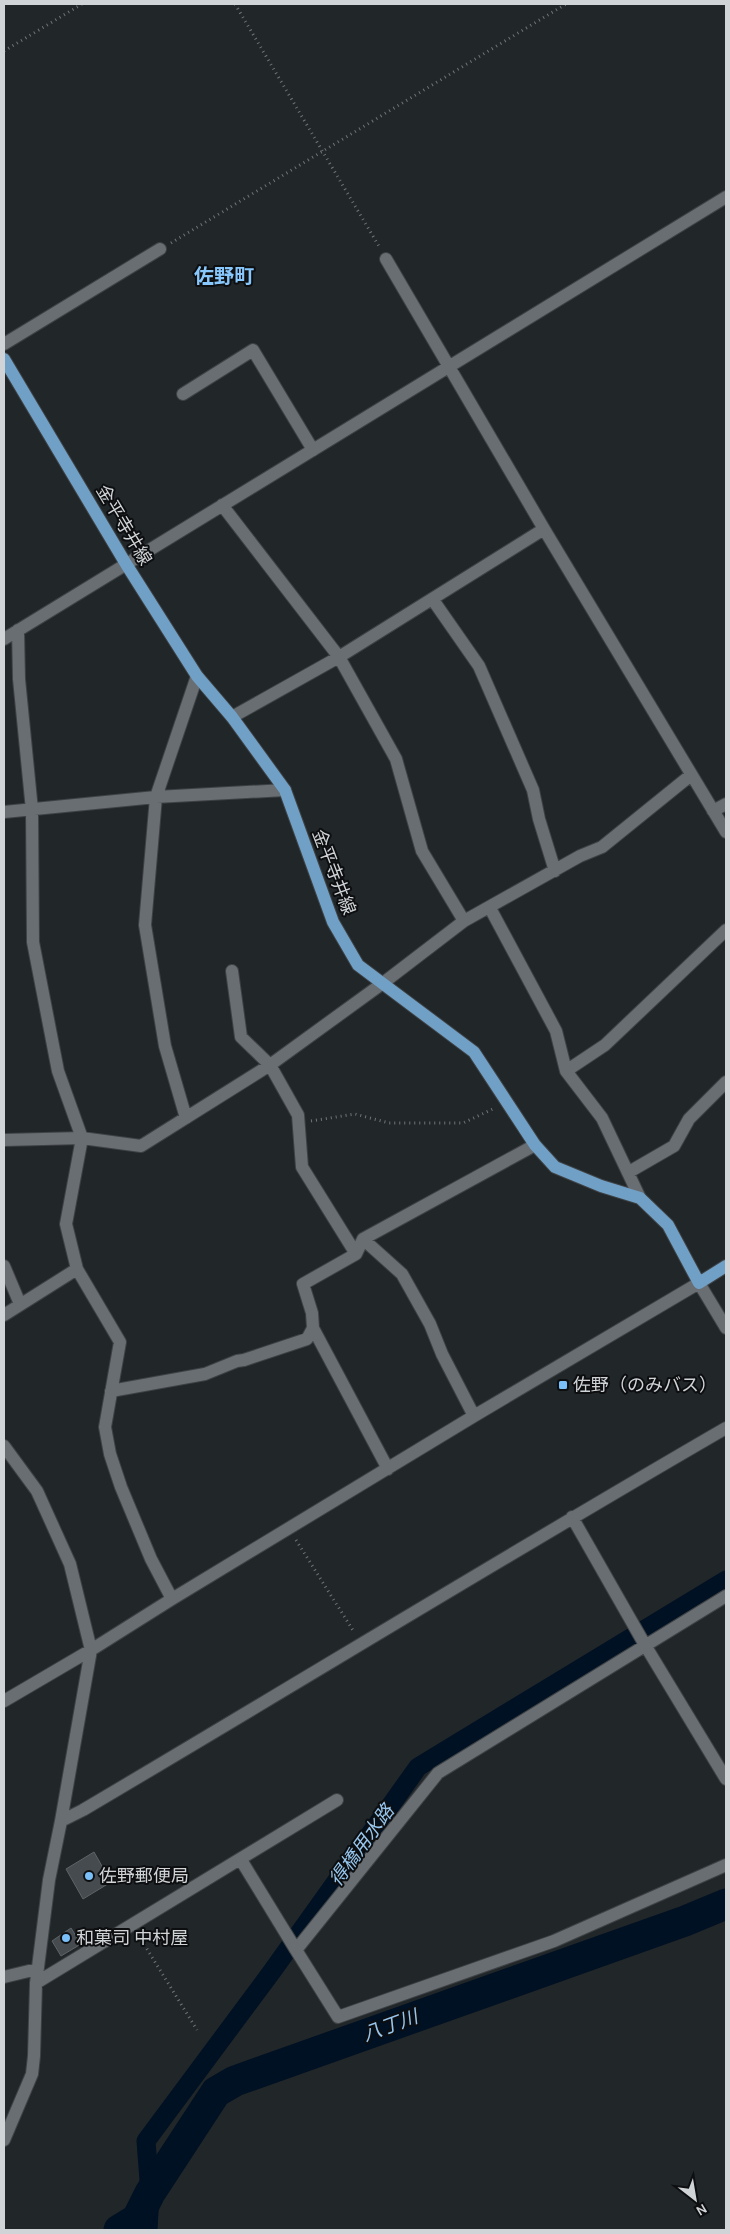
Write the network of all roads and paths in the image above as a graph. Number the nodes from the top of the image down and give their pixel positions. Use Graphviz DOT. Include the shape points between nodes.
graph roads {
  1 [pos="82,4"];
  2 [pos="235,4"];
  3 [pos="566,4"];
  4 [pos="4,51"];
  5 [pos="323,151"];
  6 [pos="726,197"];
  7 [pos="160,249"];
  8 [pos="386,259"];
  9 [pos="4,344"];
  10 [pos="4,359"];
  11 [pos="448,366"];
  12 [pos="183,394"];
  13 [pos="313,450"];
  14 [pos="222,505"];
  15 [pos="544,529"];
  16 [pos="126,564"];
  17 [pos="433,600"];
  18 [pos="18,630"];
  19 [pos="4,639"];
  20 [pos="339,656"];
  21 [pos="197,676"];
  22 [pos="232,717"];
  23 [pos="691,775"];
  24 [pos="285,790"];
  25 [pos="156,797"];
  26 [pos="726,804"];
  27 [pos="32,810"];
  28 [pos="713,811"];
  29 [pos="4,812"];
  30 [pos="726,832"];
  31 [pos="554,871"];
  32 [pos="490,908"];
  33 [pos="464,922"];
  34 [pos="726,930"];
  35 [pos="232,971"];
  36 [pos="383,983"];
  37 [pos="270,1065"];
  38 [pos="566,1071"];
  39 [pos="726,1082"];
  40 [pos="506,1103"];
  41 [pos="186,1118"];
  42 [pos="298,1122"];
  43 [pos="82,1138"];
  44 [pos="4,1140"];
  45 [pos="535,1145"];
  46 [pos="629,1172"];
  47 [pos="640,1198"];
  48 [pos="363,1239"];
  49 [pos="356,1254"];
  50 [pos="4,1266"];
  51 [pos="726,1266"];
  52 [pos="77,1269"];
  53 [pos="699,1283"];
  54 [pos="20,1304"];
  55 [pos="4,1315"];
  56 [pos="313,1328"];
  57 [pos="726,1328"];
  58 [pos="111,1391"];
  59 [pos="474,1416"];
  60 [pos="726,1428"];
  61 [pos="4,1446"];
  62 [pos="388,1469"];
  63 [pos="572,1517"];
  64 [pos="289,1529"];
  65 [pos="726,1596"];
  66 [pos="172,1599"];
  67 [pos="642,1638"];
  68 [pos="362,1645"];
  69 [pos="91,1650"];
  70 [pos="4,1701"];
  71 [pos="726,1778"];
  72 [pos="337,1800"];
  73 [pos="62,1821"];
  74 [pos="241,1860"];
  75 [pos="726,1865"];
  76 [pos="132,1925"];
  77 [pos="296,1950"];
  78 [pos="37,1969"];
  79 [pos="4,1977"];
  80 [pos="36,1983"];
  81 [pos="197,2030"];
  82 [pos="4,2140"];
  1 -- 4 [label="path"];
  2 -- 5 [label="path"];
  3 -- 5 [label="path"];
  5 -- 7 [label="path"];
  5 -- 8 [label="path"];
  6 -- 11 [label="street"];
  7 -- 9 [label="street"];
  8 -- 11 [label="street"];
  10 -- 16 [label="main road, 金平寺井線"];
  11 -- 13 [label="street"];
  11 -- 15 [label="street"];
  12 -- 13 [label="street" via="253,350"];
  13 -- 14 [label="street"];
  14 -- 16 [label="street"];
  14 -- 20 [label="street"];
  15 -- 17 [label="street"];
  15 -- 23 [label="street"];
  16 -- 18 [label="street"];
  16 -- 21 [label="main road, 金平寺井線"];
  17 -- 20 [label="street"];
  17 -- 31 [label="street" via="478,666 534,790"];
  18 -- 19 [label="street"];
  18 -- 27 [label="street" via="19,679"];
  20 -- 22 [label="street"];
  20 -- 33 [label="street" via="396,759 422,851"];
  21 -- 22 [label="main road, 金平寺井線"];
  21 -- 25 [label="street"];
  22 -- 24 [label="main road, 金平寺井線"];
  23 -- 28 [label="street"];
  23 -- 31 [label="street" via="602,847"];
  24 -- 25 [label="street"];
  24 -- 36 [label="main road, 金平寺井線" via="333,922 358,965"];
  25 -- 27 [label="street"];
  25 -- 41 [label="street" via="145,925 165,1046"];
  26 -- 28 [label="street"];
  27 -- 29 [label="street"];
  27 -- 43 [label="street" via="33,942 58,1071"];
  28 -- 30 [label="street"];
  31 -- 32 [label="street"];
  32 -- 33 [label="street"];
  32 -- 38 [label="street" via="556,1032"];
  33 -- 36 [label="street"];
  34 -- 38 [label="street" via="605,1045"];
  35 -- 37 [label="street" via="241,1037"];
  36 -- 37 [label="street"];
  36 -- 40 [label="main road, 金平寺井線" via="474,1052"];
  37 -- 41 [label="street"];
  37 -- 42 [label="street" via="298,1115"];
  38 -- 46 [label="street" via="602,1118"];
  39 -- 46 [label="street" via="689,1119 674,1146"];
  40 -- 42 [label="path" via="463,1123 389,1123 355,1114"];
  40 -- 45 [label="main road, 金平寺井線"];
  41 -- 43 [label="street" via="141,1146"];
  42 -- 49 [label="street" via="302,1167"];
  43 -- 44 [label="street"];
  43 -- 52 [label="street" via="66,1224"];
  45 -- 47 [label="main road, 金平寺井線" via="555,1167"];
  45 -- 48 [label="street"];
  46 -- 47 [label="street"];
  47 -- 53 [label="main road, 金平寺井線" via="668,1225"];
  48 -- 49 [label="street"];
  48 -- 59 [label="street" via="402,1274"];
  49 -- 56 [label="street" via="303,1284"];
  50 -- 54 [label="street"];
  51 -- 53 [label="main road"];
  52 -- 54 [label="street"];
  52 -- 58 [label="street" via="120,1342"];
  53 -- 57 [label="street"];
  53 -- 59 [label="street"];
  54 -- 55 [label="street"];
  56 -- 58 [label="street" via="306,1339 205,1374"];
  56 -- 62 [label="street"];
  58 -- 66 [label="street" via="105,1427 110,1454 147,1550"];
  59 -- 62 [label="street"];
  60 -- 63 [label="street"];
  61 -- 69 [label="street" via="38,1491 70,1564"];
  62 -- 64 [label="street"];
  63 -- 67 [label="street"];
  63 -- 68 [label="street"];
  64 -- 66 [label="street"];
  64 -- 68 [label="path"];
  65 -- 67 [label="street"];
  66 -- 69 [label="street"];
  67 -- 71 [label="street"];
  67 -- 77 [label="street" via="438,1773"];
  68 -- 73 [label="street"];
  69 -- 70 [label="street"];
  69 -- 73 [label="street"];
  72 -- 74 [label="street"];
  73 -- 78 [label="street" via="48,1880"];
  74 -- 76 [label="street"];
  74 -- 77 [label="street"];
  75 -- 77 [label="street" via="554,1941 338,2017"];
  76 -- 80 [label="street"];
  76 -- 81 [label="path"];
  78 -- 79 [label="street"];
  78 -- 80 [label="street"];
  80 -- 82 [label="street" via="32,2074"];
}
